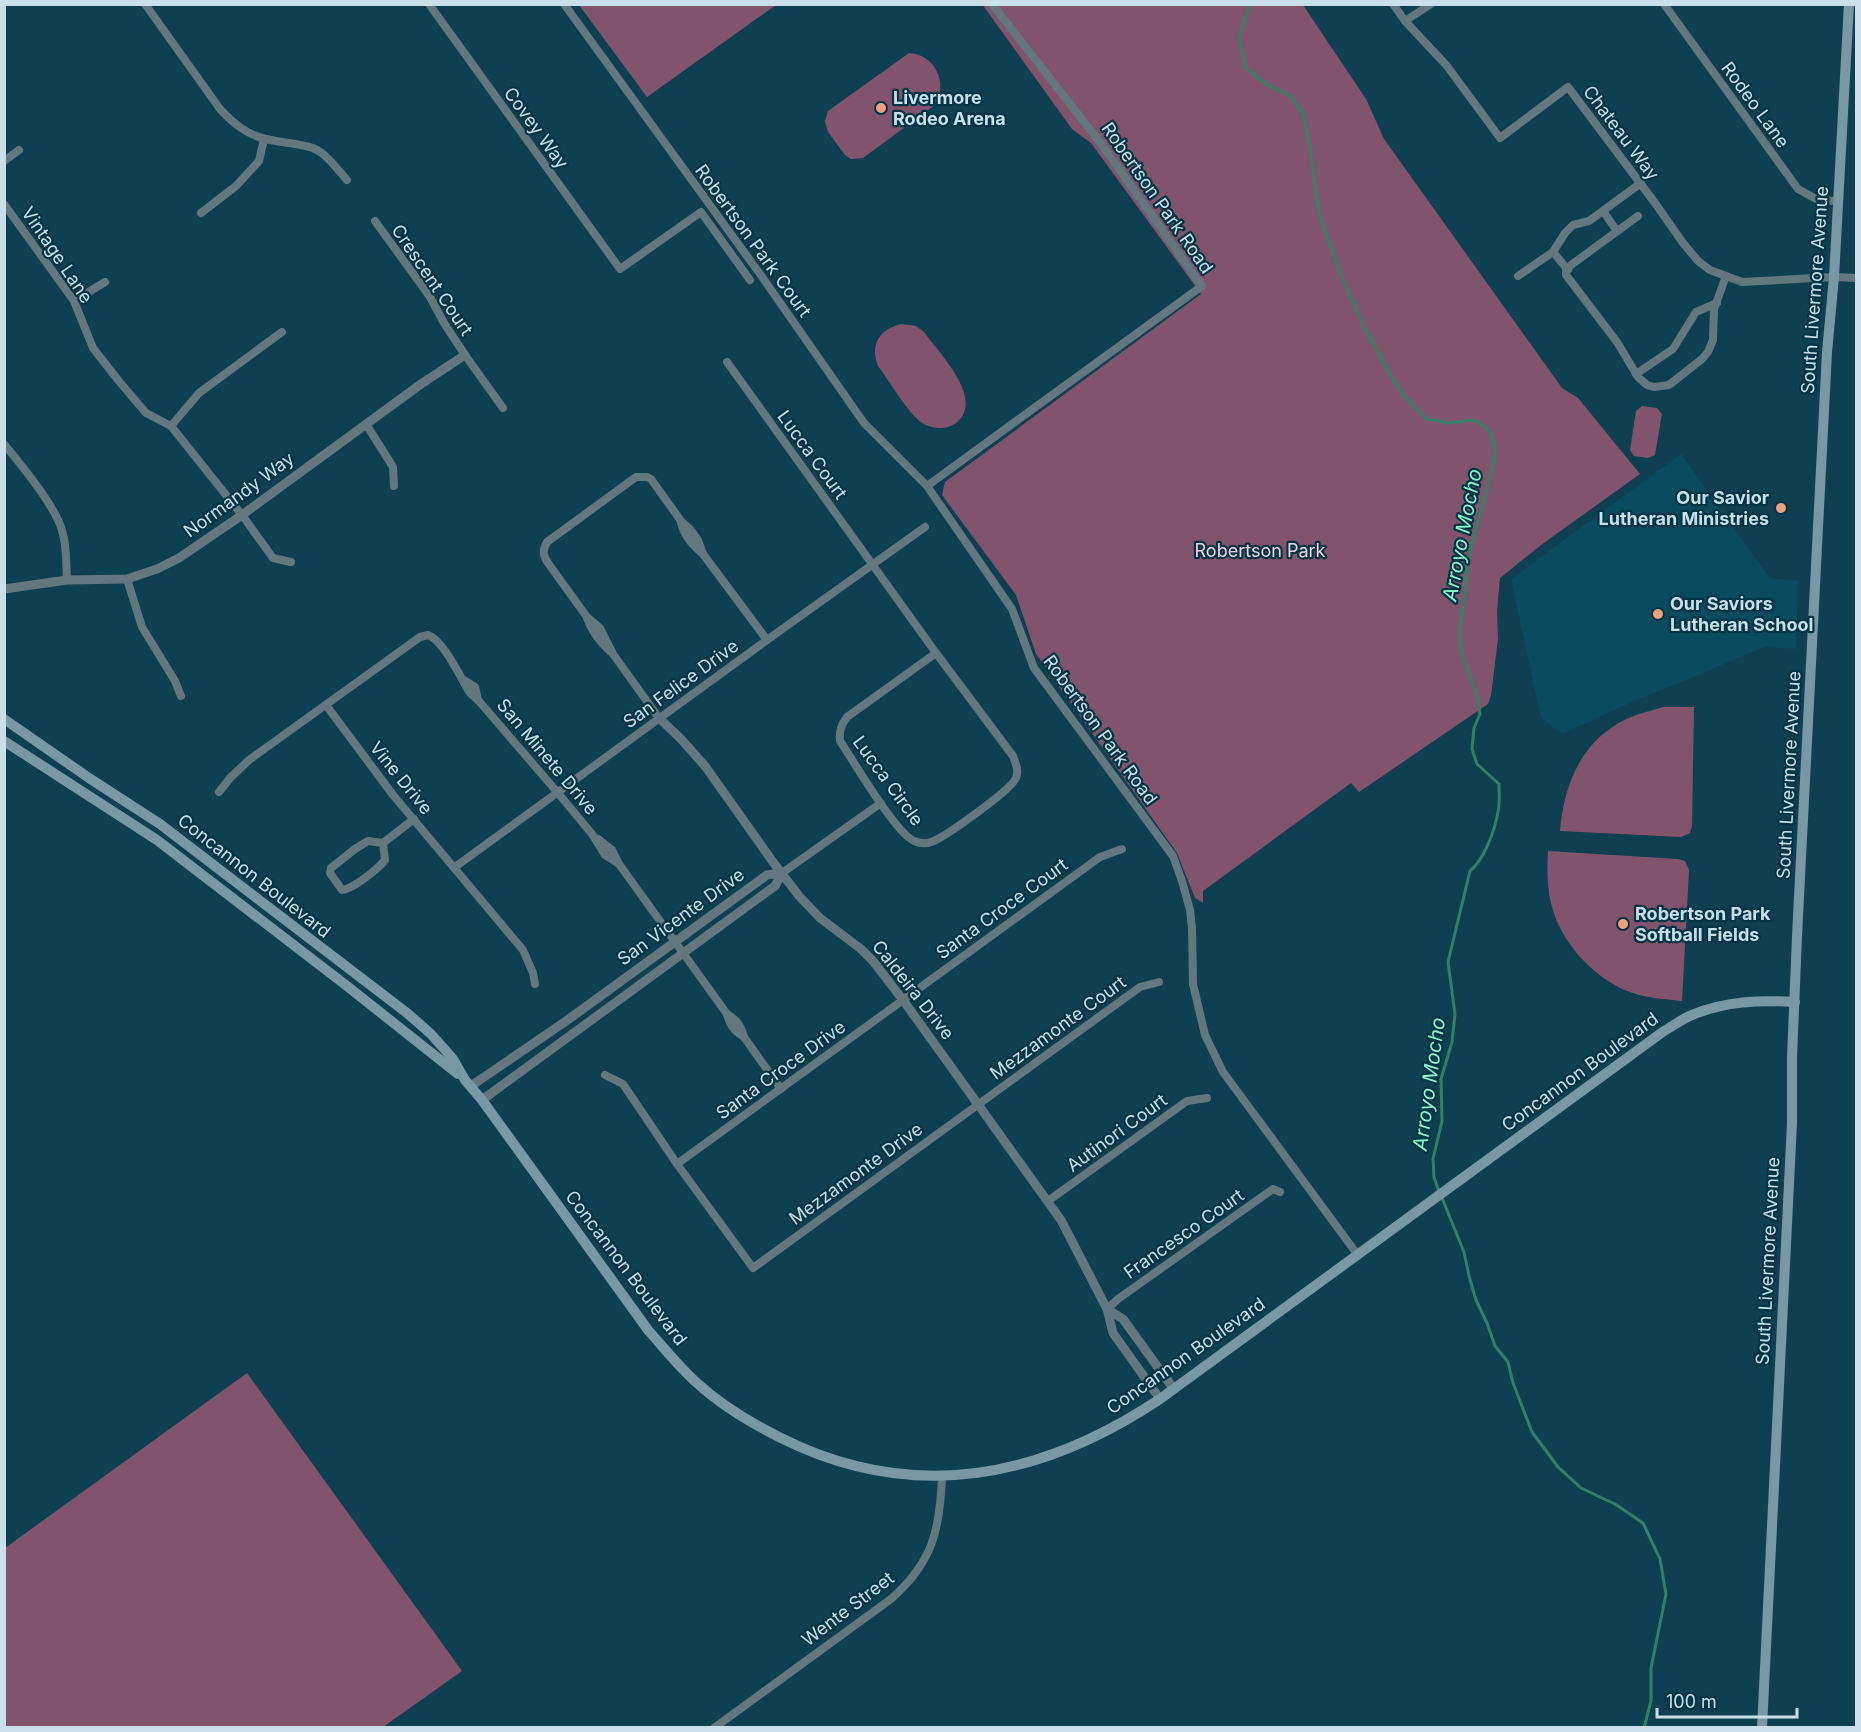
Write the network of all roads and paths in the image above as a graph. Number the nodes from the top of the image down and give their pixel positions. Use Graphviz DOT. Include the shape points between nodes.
graph roads {
  1 [pos="145,4"];
  2 [pos="429,4"];
  3 [pos="564,4"];
  4 [pos="992,4"];
  5 [pos="1393,4"];
  6 [pos="1431,4"];
  7 [pos="1664,4"];
  8 [pos="1849,4"];
  9 [pos="1405,21"];
  10 [pos="264,139"];
  11 [pos="19,150"];
  12 [pos="4,161"];
  13 [pos="347,180"];
  14 [pos="1641,183"];
  15 [pos="1837,201"];
  16 [pos="4,204"];
  17 [pos="1603,211"];
  18 [pos="201,213"];
  19 [pos="1638,216"];
  20 [pos="375,221"];
  21 [pos="1617,231"];
  22 [pos="1553,252"];
  23 [pos="1568,270"];
  24 [pos="1518,276"];
  25 [pos="1726,276"];
  26 [pos="1834,277"];
  27 [pos="1857,278"];
  28 [pos="750,280"];
  29 [pos="105,282"];
  30 [pos="74,301"];
  31 [pos="1717,303"];
  32 [pos="282,332"];
  33 [pos="465,355"];
  34 [pos="727,362"];
  35 [pos="1636,374"];
  36 [pos="504,408"];
  37 [pos="366,424"];
  38 [pos="171,426"];
  39 [pos="4,444"];
  40 [pos="394,486"];
  41 [pos="927,486"];
  42 [pos="242,515"];
  43 [pos="925,527"];
  44 [pos="291,561"];
  45 [pos="873,565"];
  46 [pos="127,579"];
  47 [pos="67,580"];
  48 [pos="4,589"];
  49 [pos="766,640"];
  50 [pos="936,653"];
  51 [pos="181,696"];
  52 [pos="326,705"];
  53 [pos="659,718"];
  54 [pos="4,719"];
  55 [pos="4,741"];
  56 [pos="219,792"];
  57 [pos="558,793"];
  58 [pos="881,803"];
  59 [pos="414,819"];
  60 [pos="383,843"];
  61 [pos="1122,849"];
  62 [pos="455,867"];
  63 [pos="782,873"];
  64 [pos="675,942"];
  65 [pos="683,954"];
  66 [pos="1159,982"];
  67 [pos="535,984"];
  68 [pos="903,1000"];
  69 [pos="1795,1002"];
  70 [pos="605,1075"];
  71 [pos="468,1083"];
  72 [pos="781,1089"];
  73 [pos="1207,1098"];
  74 [pos="482,1100"];
  75 [pos="977,1104"];
  76 [pos="677,1164"];
  77 [pos="1280,1192"];
  78 [pos="1048,1201"];
  79 [pos="1357,1254"];
  80 [pos="1107,1309"];
  81 [pos="1173,1388"];
  82 [pos="1160,1399"];
  83 [pos="942,1476"];
  84 [pos="714,1728"];
  85 [pos="1762,1728"];
  1 -- 10 [label="street" via="220,109 248,133"];
  2 -- 28 [label="street, Covey Way" via="620,269 701,212"];
  3 -- 41 [label="street, Robertson Park Court" via="864,423"];
  4 -- 41 [label="street, Robertson Park Road" via="1102,145 1202,286"];
  5 -- 9 [label="street, Chateau Way"];
  6 -- 9 [label="street"];
  7 -- 15 [label="street, Rodeo Lane" via="1798,189 1818,200"];
  8 -- 15 [label="main road, South Livermore Avenue"];
  9 -- 14 [label="street, Chateau Way" via="1447,66 1500,138 1568,87"];
  10 -- 13 [label="street" via="314,148"];
  10 -- 18 [label="street" via="259,161 236,186"];
  11 -- 12 [label="street"];
  14 -- 17 [label="street"];
  14 -- 25 [label="street, Chateau Way" via="1698,261"];
  15 -- 26 [label="main road, South Livermore Avenue"];
  16 -- 30 [label="street, Vintage Lane"];
  17 -- 21 [label="street"];
  17 -- 22 [label="street" via="1573,225"];
  19 -- 21 [label="street"];
  20 -- 33 [label="street, Crescent Court" via="430,297"];
  21 -- 23 [label="street"];
  22 -- 23 [label="street"];
  22 -- 24 [label="street"];
  23 -- 35 [label="street" via="1569,280"];
  25 -- 26 [label="street, Chateau Way" via="1742,282"];
  25 -- 31 [label="street"];
  26 -- 27 [label="street, Chateau Way"];
  26 -- 69 [label="main road, South Livermore Avenue"];
  29 -- 30 [label="street"];
  30 -- 38 [label="street, Vintage Lane" via="93,348 146,413"];
  31 -- 35 [label="street" via="1696,312 1673,350"];
  31 -- 35 [label="street" via="1712,346 1702,359 1669,386 1647,385"];
  32 -- 38 [label="street" via="199,393"];
  33 -- 36 [label="street, Crescent Court"];
  33 -- 37 [label="street, Normandy Way"];
  34 -- 45 [label="street, Lucca Court"];
  37 -- 40 [label="street" via="393,467"];
  37 -- 42 [label="street, Normandy Way"];
  38 -- 42 [label="street, Vintage Lane"];
  39 -- 47 [label="street" via="59,521"];
  41 -- 79 [label="street, Robertson Park Road" via="1012,609 1034,668 1173,856 1190,910 1193,984 1205,1035 1223,1072"];
  42 -- 44 [label="street, Vintage Lane" via="273,558"];
  42 -- 46 [label="street, Normandy Way" via="178,558"];
  43 -- 45 [label="street, San Felice Drive"];
  45 -- 49 [label="street, San Felice Drive"];
  45 -- 50 [label="street, Lucca Circle"];
  46 -- 47 [label="street, Normandy Way"];
  46 -- 51 [label="street" via="142,627 176,681"];
  47 -- 48 [label="street, Normandy Way"];
  49 -- 53 [label="street, San Felice Drive"];
  49 -- 53 [label="street" via="651,479 636,477 547,542 543,549 587,617 592,633 613,654"];
  50 -- 58 [label="street, Lucca Circle" via="841,724 840,741"];
  50 -- 58 [label="street, Lucca Circle" via="1013,756 1017,776 1009,787 934,842 912,840"];
  52 -- 56 [label="street" via="243,765"];
  52 -- 57 [label="street, San Minete Drive" via="428,635 436,640 463,679 475,687 478,700"];
  52 -- 59 [label="street, Vine Drive"];
  53 -- 57 [label="street, San Felice Drive"];
  53 -- 63 [label="street, Caldeira Drive" via="705,766"];
  54 -- 71 [label="main road, Concannon Boulevard" via="160,824 407,1013 453,1059"];
  55 -- 71 [label="main road, Concannon Boulevard" via="158,840"];
  57 -- 62 [label="street, San Felice Drive"];
  57 -- 64 [label="street, San Minete Drive" via="605,855 619,864"];
  58 -- 63 [label="street"];
  59 -- 60 [label="street"];
  59 -- 62 [label="street, Vine Drive"];
  60 -- 60 [label="street" via="368,841 331,868 330,873 342,890 380,866 385,860"];
  61 -- 68 [label="street, Santa Croce Court" via="1100,857"];
  62 -- 67 [label="street, Vine Drive" via="523,950"];
  63 -- 64 [label="street, San Vicente Drive" via="767,875"];
  63 -- 65 [label="street, San Vicente Drive" via="775,886"];
  63 -- 68 [label="street, Caldeira Drive" via="820,918 873,961"];
  64 -- 65 [label="street, San Minete Drive"];
  64 -- 71 [label="street, San Vicente Drive" via="569,1019"];
  65 -- 72 [label="street, San Minete Drive" via="727,1014 742,1028 744,1037"];
  65 -- 74 [label="street, San Vicente Drive"];
  66 -- 75 [label="street, Mezzamonte Court" via="1140,987"];
  68 -- 72 [label="street, Santa Croce Drive"];
  68 -- 75 [label="street, Caldeira Drive"];
  69 -- 79 [label="main road, Concannon Boulevard" via="1748,1001 1690,1015"];
  69 -- 85 [label="main road, South Livermore Avenue"];
  70 -- 76 [label="street" via="622,1084"];
  71 -- 74 [label="main road, Concannon Boulevard"];
  72 -- 76 [label="street, Santa Croce Drive"];
  73 -- 78 [label="street, Autinori Court" via="1187,1101"];
  74 -- 83 [label="main road, Concannon Boulevard" via="648,1330 698,1384 760,1428 805,1450 887,1473"];
  75 -- 76 [label="street, Mezzamonte Drive" via="753,1268"];
  75 -- 78 [label="street, Caldeira Drive"];
  77 -- 80 [label="street, Francesco Court" via="1273,1189"];
  78 -- 80 [label="street, Caldeira Drive"];
  79 -- 81 [label="main road, Concannon Boulevard"];
  80 -- 81 [label="street, Caldeira Drive" via="1123,1319"];
  80 -- 82 [label="street, Caldeira Drive" via="1113,1333"];
  81 -- 82 [label="main road, Concannon Boulevard"];
  82 -- 83 [label="main road, Concannon Boulevard" via="1077,1446 1011,1467"];
  83 -- 84 [label="street, Wente Street" via="939,1518 929,1551 905,1587"];
}
